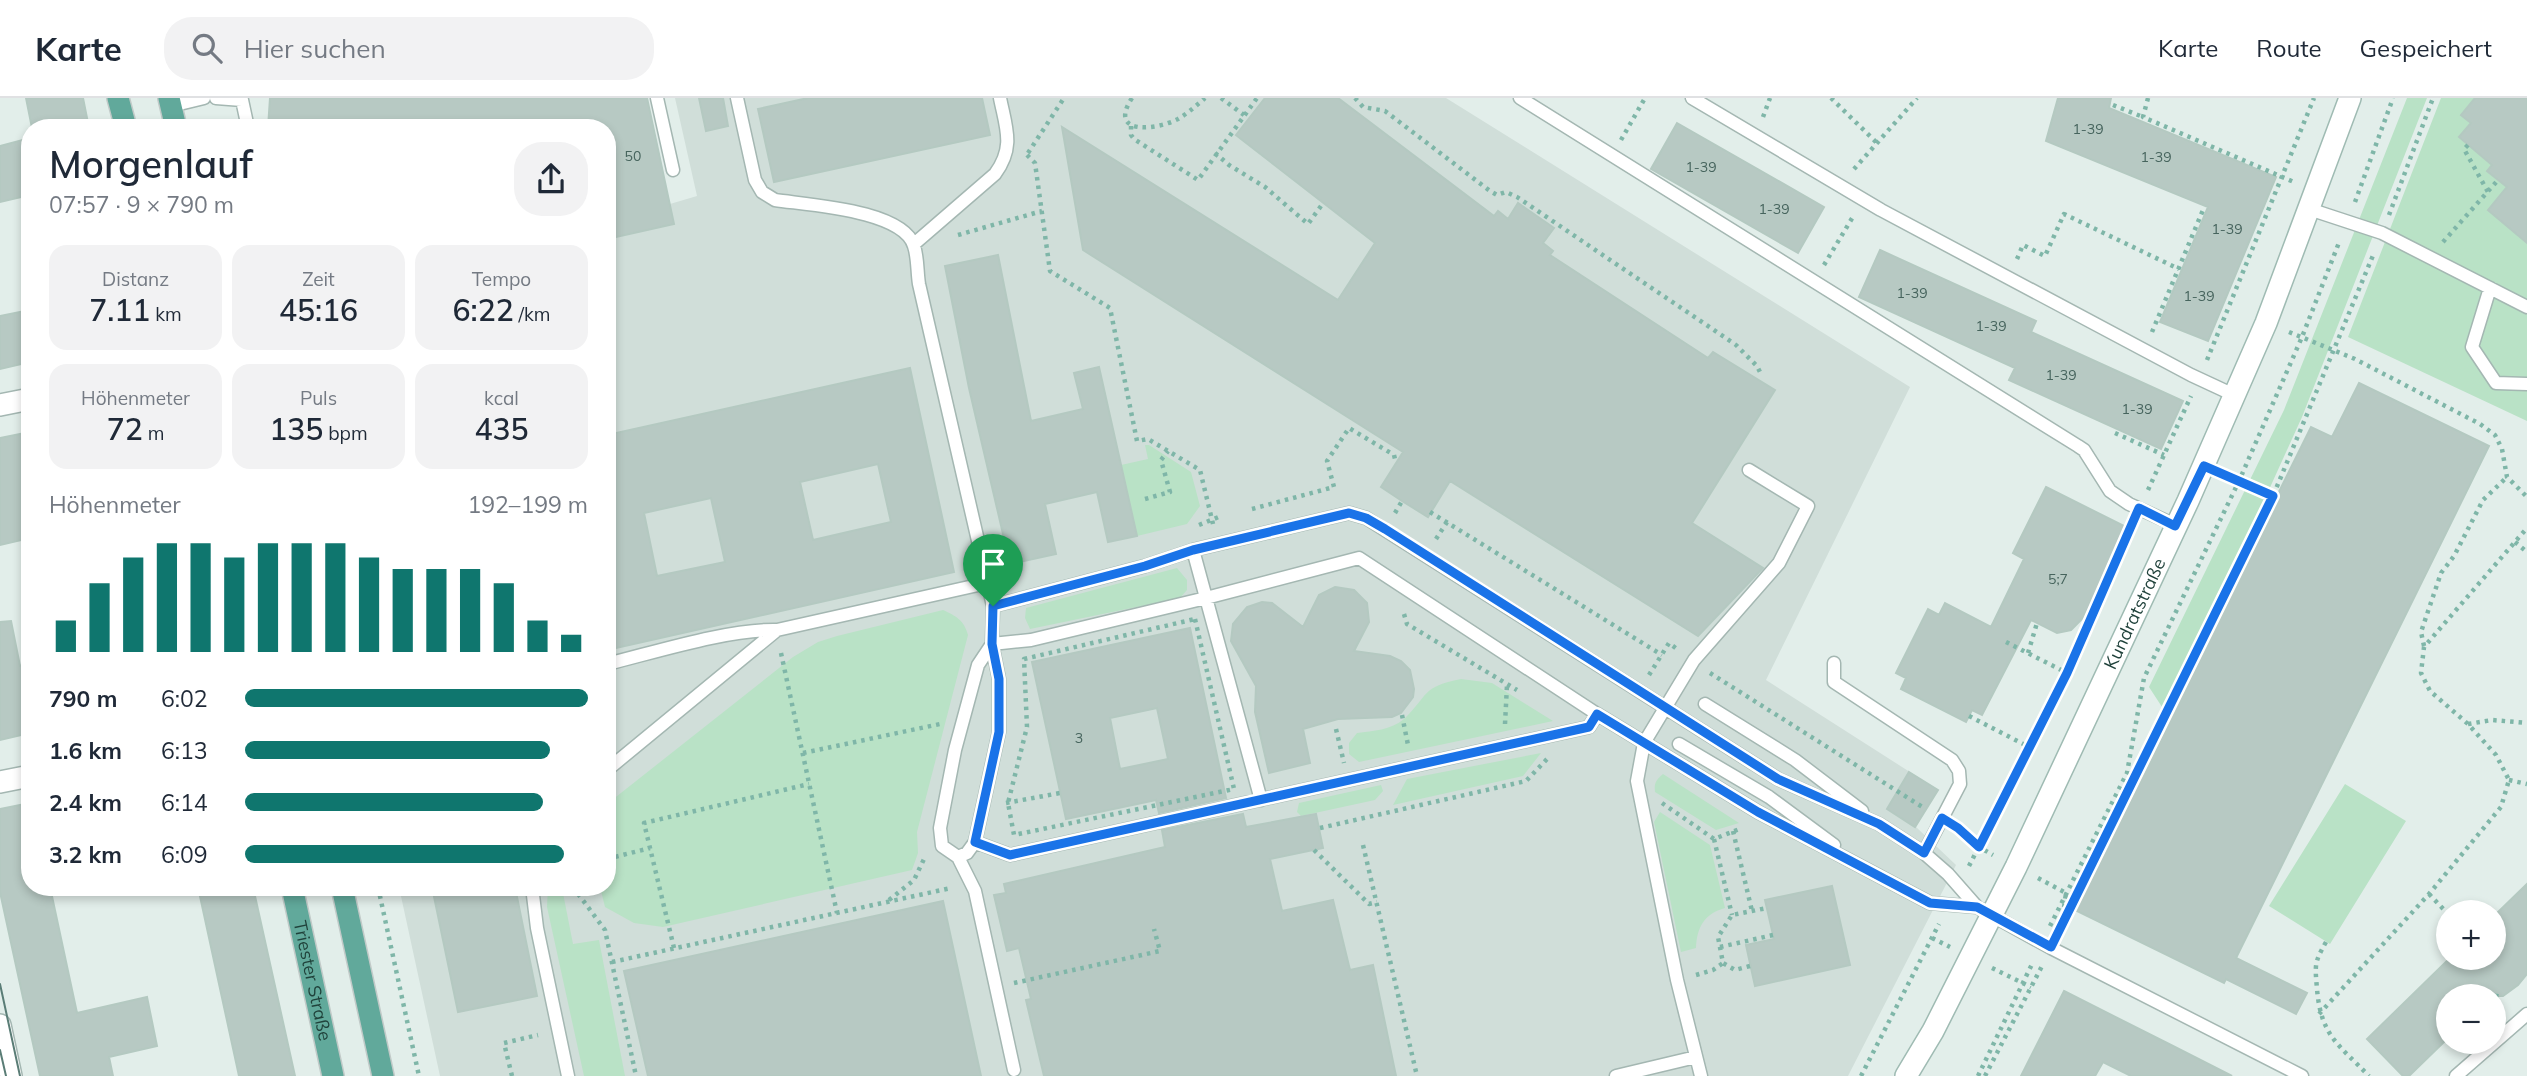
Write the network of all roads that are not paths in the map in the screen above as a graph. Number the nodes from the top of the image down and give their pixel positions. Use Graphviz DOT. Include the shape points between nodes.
graph roads {
  1 [pos="118,98"];
  2 [pos="204,98"];
  3 [pos="216,98"];
  4 [pos="657,98"];
  5 [pos="737,98"];
  6 [pos="1000,98"];
  7 [pos="1520,98"];
  8 [pos="1692,98"];
  9 [pos="2350,98"];
  10 [pos="242,99"];
  11 [pos="170,102"];
  12 [pos="124,119"];
  13 [pos="246,119"];
  14 [pos="673,170"];
  15 [pos="2312,200"];
  16 [pos="914,244"];
  17 [pos="2490,288"];
  18 [pos="2527,307"];
  19 [pos="2527,384"];
  20 [pos="2234,395"];
  21 [pos="21,401"];
  22 [pos="0,405"];
  23 [pos="1749,470"];
  24 [pos="2175,526"];
  25 [pos="1193,550"];
  26 [pos="987,583"];
  27 [pos="1206,598"];
  28 [pos="993,606"];
  29 [pos="777,630"];
  30 [pos="992,644"];
  31 [pos="616,662"];
  32 [pos="1834,663"];
  33 [pos="1705,704"];
  34 [pos="1666,706"];
  35 [pos="1597,714"];
  36 [pos="1644,743"];
  37 [pos="1679,744"];
  38 [pos="616,763"];
  39 [pos="21,778"];
  40 [pos="0,782"];
  41 [pos="1261,800"];
  42 [pos="1879,824"];
  43 [pos="975,842"];
  44 [pos="1924,853"];
  45 [pos="958,856"];
  46 [pos="1868,870"];
  47 [pos="294,896"];
  48 [pos="344,896"];
  49 [pos="533,896"];
  50 [pos="1984,911"];
  51 [pos="2527,1014"];
  52 [pos="0,1025"];
  53 [pos="1696,1057"];
  54 [pos="1014,1070"];
  55 [pos="11,1076"];
  56 [pos="333,1076"];
  57 [pos="383,1076"];
  58 [pos="568,1076"];
  59 [pos="1616,1076"];
  60 [pos="1701,1076"];
  61 [pos="1906,1076"];
  62 [pos="2302,1076"];
  63 [pos="2456,1076"];
  1 -- 12 [label="main road"];
  2 -- 11 [label="lane"];
  3 -- 10 [label="lane"];
  4 -- 14 [label="lane"];
  5 -- 16 [label="lane" via="755,180 762,192 775,200 873,215 895,225"];
  6 -- 16 [label="lane" via="1009,147 1004,162"];
  7 -- 24 [label="lane" via="2078,446 2110,491"];
  8 -- 20 [label="lane" via="1863,200"];
  9 -- 15 [label="street, Kundratstraße"];
  10 -- 13 [label="lane"];
  15 -- 17 [label="lane" via="2347,222 2382,233"];
  15 -- 20 [label="street, Kundratstraße"];
  16 -- 26 [label="lane" via="919,284"];
  17 -- 18 [label="lane"];
  17 -- 19 [label="lane" via="2472,346 2496,383"];
  20 -- 24 [label="street, Kundratstraße"];
  21 -- 22 [label="street"];
  23 -- 34 [label="lane" via="1808,506 1779,563 1694,660"];
  24 -- 50 [label="street, Kundratstraße" via="2017,867"];
  25 -- 27 [label="lane"];
  25 -- 28 [label="lane"];
  25 -- 34 [label="lane" via="1349,513 1357,515"];
  26 -- 28 [label="lane"];
  26 -- 29 [label="lane"];
  27 -- 30 [label="lane" via="1031,640"];
  27 -- 35 [label="lane" via="1359,558"];
  27 -- 41 [label="lane"];
  28 -- 30 [label="lane"];
  29 -- 31 [label="lane" via="761,629"];
  29 -- 38 [label="lane"];
  30 -- 43 [label="lane" via="999,679 999,732"];
  30 -- 45 [label="lane" via="978,665 940,828 942,846"];
  32 -- 44 [label="lane" via="1834,682 1952,760 1959,771 1960,784"];
  33 -- 42 [label="lane" via="1795,760"];
  34 -- 36 [label="lane"];
  34 -- 42 [label="lane" via="1778,779"];
  35 -- 36 [label="lane"];
  35 -- 41 [label="lane" via="1589,727"];
  36 -- 46 [label="lane" via="1758,812"];
  36 -- 53 [label="lane" via="1637,781"];
  37 -- 46 [label="lane" via="1769,797"];
  39 -- 40 [label="street"];
  41 -- 43 [label="lane" via="1010,855"];
  42 -- 44 [label="lane"];
  43 -- 45 [label="lane"];
  44 -- 50 [label="lane"];
  45 -- 54 [label="lane" via="975,891"];
  46 -- 50 [label="lane" via="1930,903"];
  47 -- 56 [label="main road, Triester Straße"];
  48 -- 57 [label="main road"];
  49 -- 58 [label="lane"];
  50 -- 61 [label="street, Kundratstraße" via="1933,1031"];
  50 -- 62 [label="lane"];
  51 -- 63 [label="lane"];
  52 -- 55 [label="street"];
  53 -- 59 [label="lane"];
  53 -- 60 [label="lane"];
}
